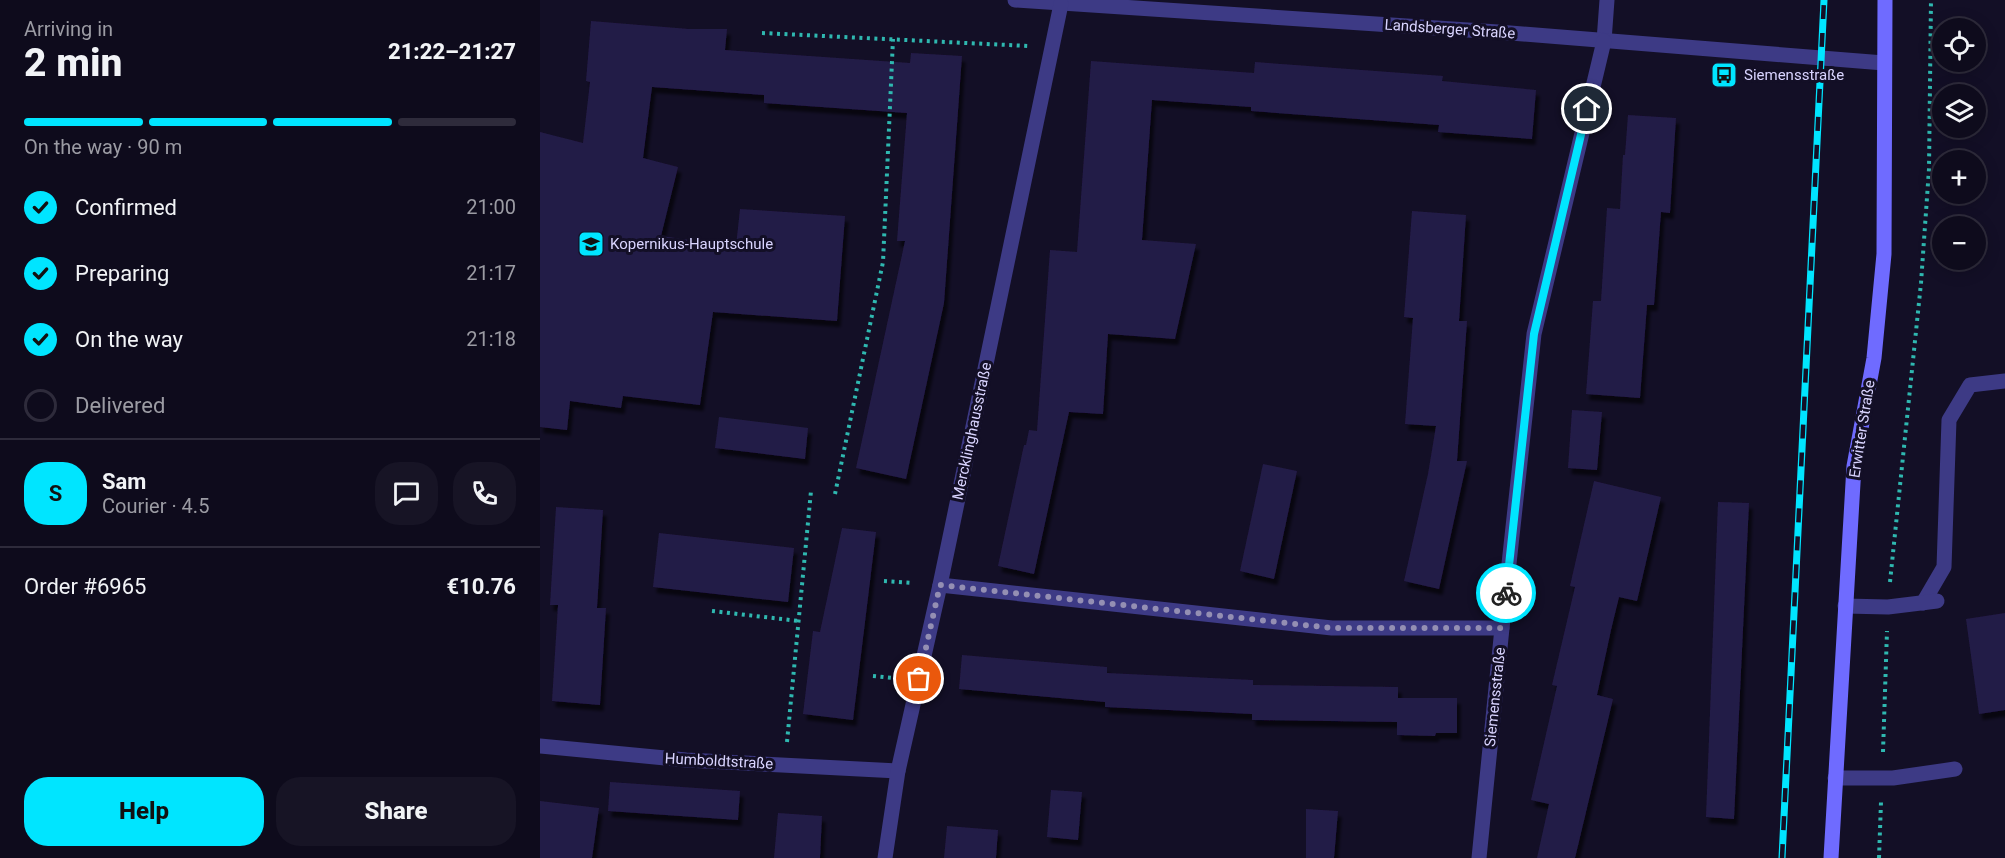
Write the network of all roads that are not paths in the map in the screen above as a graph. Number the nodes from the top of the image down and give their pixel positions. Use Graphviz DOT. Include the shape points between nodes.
graph roads {
  1 [pos="1015,0"];
  2 [pos="1607,0"];
  3 [pos="1885,0"];
  4 [pos="1061,4"];
  5 [pos="1110,4"];
  6 [pos="1604,41"];
  7 [pos="1884,63"];
  8 [pos="2005,381"];
  9 [pos="940,585"];
  10 [pos="1845,606"];
  11 [pos="1502,628"];
  12 [pos="540,746"];
  13 [pos="1955,769"];
  14 [pos="898,771"];
  15 [pos="1835,778"];
  16 [pos="885,858"];
  17 [pos="1479,858"];
  18 [pos="1831,858"];
  1 -- 4 [label="street, Landsberger Straße"];
  2 -- 6 [label="street, Siemensstraße"];
  3 -- 7 [label="main road, Erwitter Straße"];
  4 -- 5 [label="street, Landsberger Straße"];
  4 -- 9 [label="street, Mercklinghausstraße"];
  5 -- 6 [label="street, Landsberger Straße"];
  6 -- 7 [label="street, Landsberger Straße"];
  6 -- 11 [label="street, Siemensstraße" via="1534,334"];
  7 -- 10 [label="main road, Erwitter Straße" via="1884,254 1874,358 1854,466"];
  8 -- 10 [label="street" via="1970,385 1949,420 1944,567 1930,602 1888,607"];
  9 -- 11 [label="street" via="1332,628"];
  9 -- 14 [label="street, Mercklinghausstraße"];
  10 -- 15 [label="main road, Erwitter Straße"];
  11 -- 17 [label="street, Siemensstraße"];
  12 -- 14 [label="street, Humboldtstraße" via="687,760"];
  13 -- 15 [label="street" via="1882,778"];
  14 -- 16 [label="street, Mercklinghausstraße"];
  15 -- 18 [label="main road, Erwitter Straße"];
}
